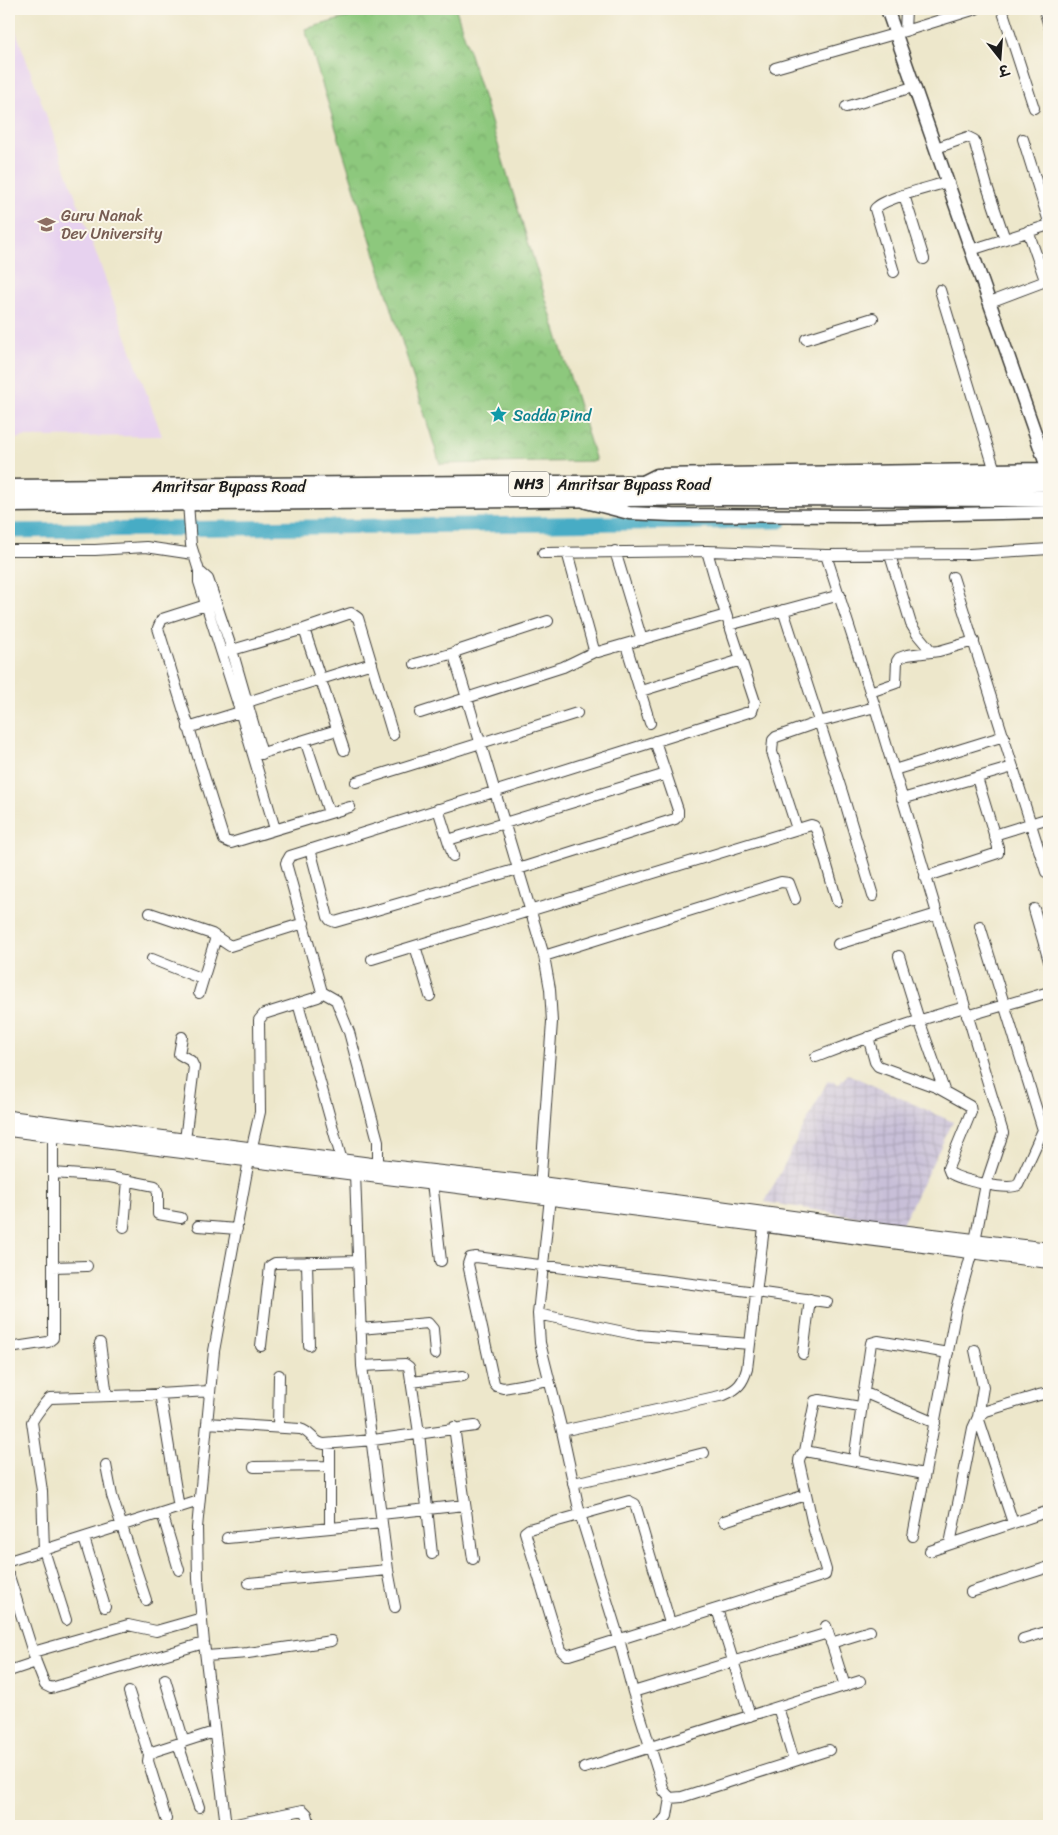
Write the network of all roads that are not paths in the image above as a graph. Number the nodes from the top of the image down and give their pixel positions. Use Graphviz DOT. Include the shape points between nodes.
graph roads {
  1 [pos="887,9"];
  2 [pos="906,9"];
  3 [pos="976,9"];
  4 [pos="1002,9"];
  5 [pos="1044,9"];
  6 [pos="1049,26"];
  7 [pos="900,32"];
  8 [pos="775,68"];
  9 [pos="913,87"];
  10 [pos="846,107"];
  11 [pos="1034,108"];
  12 [pos="1023,139"];
  13 [pos="936,148"];
  14 [pos="947,182"];
  15 [pos="904,195"];
  16 [pos="1049,224"];
  17 [pos="1028,231"];
  18 [pos="1005,239"];
  19 [pos="971,250"];
  20 [pos="924,259"];
  21 [pos="894,272"];
  22 [pos="940,290"];
  23 [pos="990,302"];
  24 [pos="873,318"];
  25 [pos="806,338"];
  26 [pos="995,471"];
  27 [pos="1049,474"];
  28 [pos="638,484"];
  29 [pos="9,488"];
  30 [pos="1049,498"];
  31 [pos="574,499"];
  32 [pos="9,504"];
  33 [pos="188,508"];
  34 [pos="1049,512"];
  35 [pos="1049,549"];
  36 [pos="9,550"];
  37 [pos="192,550"];
  38 [pos="615,551"];
  39 [pos="707,551"];
  40 [pos="567,552"];
  41 [pos="543,553"];
  42 [pos="826,555"];
  43 [pos="890,555"];
  44 [pos="199,571"];
  45 [pos="953,576"];
  46 [pos="840,595"];
  47 [pos="206,605"];
  48 [pos="783,610"];
  49 [pos="728,620"];
  50 [pos="548,621"];
  51 [pos="304,629"];
  52 [pos="642,640"];
  53 [pos="974,641"];
  54 [pos="626,645"];
  55 [pos="227,651"];
  56 [pos="596,651"];
  57 [pos="932,652"];
  58 [pos="454,653"];
  59 [pos="741,660"];
  60 [pos="372,663"];
  61 [pos="415,664"];
  62 [pos="320,679"];
  63 [pos="641,691"];
  64 [pos="870,692"];
  65 [pos="467,699"];
  66 [pos="242,706"];
  67 [pos="875,707"];
  68 [pos="420,713"];
  69 [pos="577,713"];
  70 [pos="819,722"];
  71 [pos="650,723"];
  72 [pos="188,728"];
  73 [pos="337,730"];
  74 [pos="393,735"];
  75 [pos="1004,736"];
  76 [pos="306,740"];
  77 [pos="655,741"];
  78 [pos="480,742"];
  79 [pos="344,750"];
  80 [pos="258,755"];
  81 [pos="1013,767"];
  82 [pos="894,770"];
  83 [pos="666,774"];
  84 [pos="977,778"];
  85 [pos="356,782"];
  86 [pos="494,791"];
  87 [pos="902,799"];
  88 [pos="350,807"];
  89 [pos="438,809"];
  90 [pos="328,813"];
  91 [pos="1049,818"];
  92 [pos="504,824"];
  93 [pos="1032,824"];
  94 [pos="275,829"];
  95 [pos="797,829"];
  96 [pos="994,835"];
  97 [pos="448,840"];
  98 [pos="310,849"];
  99 [pos="452,856"];
  100 [pos="518,869"];
  101 [pos="1046,872"];
  102 [pos="925,877"];
  103 [pos="873,896"];
  104 [pos="795,899"];
  105 [pos="837,901"];
  106 [pos="1034,909"];
  107 [pos="531,912"];
  108 [pos="150,913"];
  109 [pos="937,914"];
  110 [pos="304,923"];
  111 [pos="980,926"];
  112 [pos="216,937"];
  113 [pos="838,944"];
  114 [pos="415,946"];
  115 [pos="544,956"];
  116 [pos="899,956"];
  117 [pos="152,959"];
  118 [pos="372,959"];
  119 [pos="1049,961"];
  120 [pos="202,979"];
  121 [pos="322,992"];
  122 [pos="1049,992"];
  123 [pos="199,993"];
  124 [pos="430,996"];
  125 [pos="298,1003"];
  126 [pos="1005,1004"];
  127 [pos="966,1012"];
  128 [pos="919,1020"];
  129 [pos="182,1037"];
  130 [pos="868,1037"];
  131 [pos="816,1057"];
  132 [pos="944,1090"];
  133 [pos="9,1118"];
  134 [pos="9,1129"];
  135 [pos="53,1129"];
  136 [pos="185,1140"];
  137 [pos="251,1154"];
  138 [pos="342,1161"];
  139 [pos="378,1171"];
  140 [pos="53,1174"];
  141 [pos="356,1174"];
  142 [pos="128,1180"];
  143 [pos="432,1182"];
  144 [pos="986,1184"];
  145 [pos="544,1192"];
  146 [pos="181,1218"];
  147 [pos="765,1220"];
  148 [pos="198,1226"];
  149 [pos="124,1228"];
  150 [pos="236,1228"];
  151 [pos="974,1246"];
  152 [pos="1049,1250"];
  153 [pos="358,1261"];
  154 [pos="1049,1261"];
  155 [pos="307,1262"];
  156 [pos="441,1262"];
  157 [pos="87,1266"];
  158 [pos="542,1266"];
  159 [pos="53,1267"];
  160 [pos="756,1292"];
  161 [pos="810,1299"];
  162 [pos="827,1302"];
  163 [pos="538,1314"];
  164 [pos="360,1329"];
  165 [pos="100,1343"];
  166 [pos="750,1344"];
  167 [pos="309,1345"];
  168 [pos="261,1346"];
  169 [pos="9,1348"];
  170 [pos="975,1350"];
  171 [pos="948,1353"];
  172 [pos="435,1354"];
  173 [pos="803,1354"];
  174 [pos="362,1366"];
  175 [pos="279,1375"];
  176 [pos="463,1376"];
  177 [pos="549,1380"];
  178 [pos="411,1382"];
  179 [pos="209,1391"];
  180 [pos="863,1392"];
  181 [pos="160,1393"];
  182 [pos="107,1396"];
  183 [pos="1049,1397"];
  184 [pos="860,1407"];
  185 [pos="978,1417"];
  186 [pos="935,1422"];
  187 [pos="207,1423"];
  188 [pos="475,1426"];
  189 [pos="278,1427"];
  190 [pos="454,1428"];
  191 [pos="562,1431"];
  192 [pos="419,1433"];
  193 [pos="373,1440"];
  194 [pos="330,1444"];
  195 [pos="805,1451"];
  196 [pos="704,1453"];
  197 [pos="854,1460"];
  198 [pos="106,1465"];
  199 [pos="330,1466"];
  200 [pos="254,1467"];
  201 [pos="924,1474"];
  202 [pos="572,1483"];
  203 [pos="806,1495"];
  204 [pos="199,1501"];
  205 [pos="465,1505"];
  206 [pos="179,1508"];
  207 [pos="427,1509"];
  208 [pos="1049,1511"];
  209 [pos="162,1513"];
  210 [pos="580,1514"];
  211 [pos="382,1518"];
  212 [pos="724,1521"];
  213 [pos="1013,1523"];
  214 [pos="122,1526"];
  215 [pos="330,1528"];
  216 [pos="913,1536"];
  217 [pos="84,1538"];
  218 [pos="227,1538"];
  219 [pos="950,1544"];
  220 [pos="44,1550"];
  221 [pos="930,1550"];
  222 [pos="432,1554"];
  223 [pos="473,1559"];
  224 [pos="9,1561"];
  225 [pos="1049,1567"];
  226 [pos="180,1570"];
  227 [pos="388,1570"];
  228 [pos="9,1576"];
  229 [pos="249,1583"];
  230 [pos="972,1592"];
  231 [pos="146,1600"];
  232 [pos="105,1607"];
  233 [pos="395,1607"];
  234 [pos="717,1609"];
  235 [pos="202,1618"];
  236 [pos="66,1620"];
  237 [pos="670,1623"];
  238 [pos="870,1631"];
  239 [pos="1049,1631"];
  240 [pos="828,1634"];
  241 [pos="619,1639"];
  242 [pos="1023,1640"];
  243 [pos="331,1641"];
  244 [pos="204,1643"];
  245 [pos="206,1656"];
  246 [pos="35,1657"];
  247 [pos="734,1662"];
  248 [pos="9,1671"];
  249 [pos="165,1679"];
  250 [pos="860,1681"];
  251 [pos="845,1686"];
  252 [pos="129,1692"];
  253 [pos="633,1692"];
  254 [pos="778,1707"];
  255 [pos="750,1716"];
  256 [pos="214,1732"];
  257 [pos="181,1743"];
  258 [pos="651,1747"];
  259 [pos="829,1750"];
  260 [pos="149,1755"];
  261 [pos="794,1761"];
  262 [pos="584,1768"];
  263 [pos="670,1798"];
  264 [pos="199,1808"];
  265 [pos="166,1819"];
  266 [pos="226,1826"];
  267 [pos="310,1826"];
  268 [pos="659,1826"];
  1 -- 7 [label="street"];
  2 -- 7 [label="street"];
  3 -- 7 [label="street"];
  4 -- 11 [label="street"];
  5 -- 6 [label="street"];
  7 -- 8 [label="street"];
  7 -- 9 [label="street"];
  9 -- 10 [label="street"];
  9 -- 13 [label="street"];
  12 -- 16 [label="street"];
  13 -- 14 [label="street"];
  13 -- 18 [label="street" via="968,137 974,140"];
  14 -- 15 [label="street"];
  14 -- 19 [label="street"];
  15 -- 20 [label="street"];
  15 -- 21 [label="street" via="875,209"];
  16 -- 17 [label="street"];
  17 -- 18 [label="street"];
  17 -- 23 [label="street" via="1044,276 1043,282"];
  18 -- 19 [label="street"];
  19 -- 23 [label="street"];
  22 -- 26 [label="street"];
  23 -- 27 [label="street"];
  24 -- 25 [label="street"];
  26 -- 27 [label="street"];
  26 -- 28 [label="street" via="657,475"];
  27 -- 28 [label="highway, Amritsar Bypass Road / NH3"];
  28 -- 29 [label="highway, Amritsar Bypass Road / NH3"];
  30 -- 31 [label="highway, Amritsar Bypass Road / NH3"];
  31 -- 33 [label="highway, Amritsar Bypass Road / NH3"];
  31 -- 34 [label="street" via="629,513 672,516"];
  32 -- 33 [label="highway, Amritsar Bypass Road / NH3"];
  33 -- 37 [label="street"];
  35 -- 43 [label="street"];
  36 -- 37 [label="street" via="146,547"];
  37 -- 44 [label="street"];
  38 -- 39 [label="street"];
  38 -- 40 [label="street"];
  38 -- 52 [label="street"];
  39 -- 42 [label="street"];
  39 -- 49 [label="street"];
  40 -- 41 [label="street"];
  40 -- 56 [label="street"];
  42 -- 43 [label="street"];
  42 -- 46 [label="street"];
  43 -- 57 [label="street" via="911,624"];
  44 -- 47 [label="street"];
  44 -- 55 [label="street" via="208,579"];
  45 -- 53 [label="street"];
  46 -- 48 [label="street"];
  46 -- 64 [label="street"];
  47 -- 55 [label="street"];
  47 -- 72 [label="street" via="162,619 159,625"];
  48 -- 49 [label="street"];
  48 -- 70 [label="street"];
  49 -- 52 [label="street"];
  49 -- 59 [label="street"];
  50 -- 58 [label="street"];
  51 -- 55 [label="street"];
  51 -- 60 [label="street" via="354,614"];
  51 -- 62 [label="street"];
  52 -- 54 [label="street"];
  53 -- 57 [label="street"];
  53 -- 75 [label="street"];
  54 -- 56 [label="street"];
  54 -- 63 [label="street"];
  55 -- 66 [label="street"];
  56 -- 65 [label="street" via="563,666"];
  57 -- 64 [label="street" via="899,658 896,683"];
  58 -- 61 [label="street"];
  58 -- 65 [label="street"];
  59 -- 63 [label="street"];
  59 -- 77 [label="street" via="756,702 752,711"];
  60 -- 62 [label="street"];
  60 -- 74 [label="street"];
  62 -- 66 [label="street"];
  62 -- 73 [label="street"];
  63 -- 71 [label="street"];
  64 -- 67 [label="street"];
  65 -- 68 [label="street"];
  65 -- 78 [label="street"];
  66 -- 72 [label="street"];
  66 -- 80 [label="street"];
  67 -- 70 [label="street"];
  67 -- 82 [label="street"];
  69 -- 78 [label="street"];
  70 -- 95 [label="street" via="776,737 772,743 772,752"];
  70 -- 103 [label="street"];
  72 -- 94 [label="street" via="224,840 231,843"];
  73 -- 76 [label="street"];
  73 -- 79 [label="street"];
  75 -- 81 [label="street"];
  75 -- 82 [label="street"];
  76 -- 80 [label="street"];
  76 -- 90 [label="street"];
  77 -- 83 [label="street"];
  77 -- 86 [label="street"];
  78 -- 85 [label="street"];
  78 -- 86 [label="street"];
  80 -- 94 [label="street"];
  81 -- 84 [label="street"];
  81 -- 93 [label="street"];
  82 -- 87 [label="street"];
  83 -- 92 [label="street"];
  83 -- 100 [label="street" via="678,810 675,819"];
  84 -- 87 [label="street"];
  84 -- 96 [label="street"];
  86 -- 89 [label="street"];
  86 -- 92 [label="street"];
  87 -- 102 [label="street"];
  88 -- 90 [label="street"];
  89 -- 97 [label="street"];
  89 -- 98 [label="street"];
  90 -- 94 [label="street"];
  91 -- 93 [label="street"];
  92 -- 97 [label="street"];
  92 -- 100 [label="street"];
  93 -- 96 [label="street"];
  93 -- 101 [label="street"];
  95 -- 105 [label="street" via="811,825 816,828"];
  95 -- 107 [label="street"];
  96 -- 102 [label="street" via="999,849 996,854"];
  97 -- 99 [label="street"];
  98 -- 100 [label="street" via="328,917 335,922"];
  98 -- 110 [label="street" via="290,856 286,864"];
  100 -- 107 [label="street"];
  102 -- 109 [label="street"];
  104 -- 115 [label="street" via="789,883 781,882"];
  106 -- 119 [label="street"];
  107 -- 114 [label="street"];
  107 -- 115 [label="street"];
  108 -- 112 [label="street"];
  109 -- 113 [label="street"];
  109 -- 127 [label="street"];
  110 -- 112 [label="street" via="234,946"];
  110 -- 121 [label="street"];
  111 -- 126 [label="street"];
  112 -- 120 [label="street"];
  114 -- 118 [label="street"];
  114 -- 124 [label="street"];
  115 -- 145 [label="street" via="552,1008"];
  116 -- 128 [label="street"];
  117 -- 120 [label="street"];
  120 -- 123 [label="street"];
  121 -- 125 [label="street" via="318,997"];
  121 -- 139 [label="street" via="336,1000 349,1032 378,1141"];
  122 -- 126 [label="street"];
  125 -- 137 [label="street" via="264,1014 259,1020 261,1102"];
  125 -- 138 [label="street"];
  126 -- 127 [label="street"];
  126 -- 144 [label="street" via="1043,1130 1018,1185 1014,1188"];
  127 -- 128 [label="street"];
  127 -- 144 [label="street" via="1003,1128 1003,1137"];
  128 -- 130 [label="street"];
  128 -- 132 [label="street"];
  129 -- 136 [label="street" via="179,1054 191,1061 194,1067"];
  130 -- 131 [label="street"];
  130 -- 132 [label="street" via="878,1066"];
  132 -- 144 [label="street" via="968,1104 971,1112 948,1170 952,1175"];
  133 -- 135 [label="main road"];
  134 -- 135 [label="main road"];
  135 -- 136 [label="main road"];
  135 -- 137 [label="main road"];
  135 -- 140 [label="street"];
  136 -- 137 [label="main road"];
  137 -- 138 [label="main road"];
  137 -- 141 [label="main road"];
  137 -- 150 [label="street"];
  138 -- 139 [label="main road"];
  139 -- 141 [label="main road"];
  139 -- 143 [label="main road"];
  139 -- 145 [label="main road"];
  140 -- 142 [label="street"];
  140 -- 159 [label="street"];
  141 -- 153 [label="street"];
  142 -- 146 [label="street" via="155,1186 158,1214"];
  142 -- 149 [label="street"];
  143 -- 145 [label="main road"];
  143 -- 156 [label="street"];
  144 -- 151 [label="street"];
  145 -- 147 [label="main road"];
  145 -- 158 [label="street"];
  147 -- 151 [label="main road"];
  147 -- 160 [label="street"];
  148 -- 150 [label="street"];
  150 -- 179 [label="street"];
  151 -- 152 [label="main road"];
  151 -- 154 [label="main road"];
  151 -- 171 [label="street" via="956,1309"];
  153 -- 155 [label="street"];
  153 -- 164 [label="street"];
  155 -- 167 [label="street"];
  155 -- 168 [label="street" via="276,1263 269,1268"];
  157 -- 159 [label="street"];
  158 -- 160 [label="street"];
  158 -- 163 [label="street"];
  158 -- 177 [label="street" via="476,1257 468,1260 496,1386 503,1388"];
  159 -- 169 [label="street" via="53,1338 48,1342"];
  160 -- 161 [label="street"];
  160 -- 166 [label="street"];
  161 -- 162 [label="street"];
  161 -- 173 [label="street"];
  163 -- 166 [label="street" via="638,1335"];
  163 -- 177 [label="street" via="540,1343"];
  164 -- 172 [label="street" via="428,1323 433,1329"];
  164 -- 174 [label="street"];
  165 -- 182 [label="street"];
  166 -- 191 [label="street" via="745,1377 736,1390"];
  170 -- 185 [label="street" via="982,1387"];
  171 -- 180 [label="street" via="874,1341 870,1346"];
  171 -- 186 [label="street"];
  174 -- 178 [label="street" via="407,1365"];
  174 -- 193 [label="street"];
  175 -- 189 [label="street"];
  176 -- 178 [label="street"];
  177 -- 191 [label="street"];
  178 -- 192 [label="street"];
  179 -- 181 [label="street"];
  179 -- 187 [label="street"];
  180 -- 184 [label="street"];
  180 -- 186 [label="street"];
  181 -- 182 [label="street"];
  181 -- 206 [label="street"];
  182 -- 220 [label="street" via="50,1398 33,1419 42,1491"];
  183 -- 185 [label="street" via="1044,1394 989,1409"];
  184 -- 195 [label="street" via="815,1401"];
  184 -- 197 [label="street"];
  185 -- 213 [label="street"];
  185 -- 219 [label="street" via="973,1428"];
  186 -- 201 [label="street"];
  187 -- 189 [label="street"];
  187 -- 204 [label="street"];
  188 -- 190 [label="street"];
  189 -- 194 [label="street" via="305,1430 319,1444"];
  190 -- 192 [label="street"];
  190 -- 205 [label="street"];
  191 -- 202 [label="street"];
  192 -- 193 [label="street"];
  192 -- 207 [label="street"];
  193 -- 194 [label="street"];
  193 -- 211 [label="street"];
  194 -- 199 [label="street"];
  195 -- 197 [label="street"];
  195 -- 203 [label="street" via="799,1462"];
  196 -- 202 [label="street"];
  197 -- 201 [label="street"];
  198 -- 214 [label="street"];
  199 -- 200 [label="street"];
  199 -- 215 [label="street"];
  201 -- 216 [label="street"];
  202 -- 210 [label="street"];
  203 -- 212 [label="street"];
  203 -- 234 [label="street" via="826,1575"];
  204 -- 206 [label="street"];
  204 -- 235 [label="street" via="197,1558"];
  205 -- 207 [label="street"];
  205 -- 223 [label="street"];
  206 -- 209 [label="street"];
  207 -- 211 [label="street"];
  207 -- 222 [label="street"];
  208 -- 213 [label="street"];
  209 -- 214 [label="street"];
  209 -- 226 [label="street"];
  210 -- 237 [label="street" via="629,1501 635,1504"];
  210 -- 241 [label="street"];
  210 -- 241 [label="street" via="528,1529 525,1536 563,1652 569,1655"];
  211 -- 215 [label="street"];
  211 -- 227 [label="street"];
  213 -- 219 [label="street"];
  214 -- 217 [label="street"];
  214 -- 231 [label="street"];
  215 -- 218 [label="street"];
  217 -- 220 [label="street"];
  217 -- 232 [label="street"];
  219 -- 221 [label="street"];
  220 -- 224 [label="street"];
  220 -- 236 [label="street"];
  225 -- 230 [label="street"];
  227 -- 229 [label="street"];
  227 -- 233 [label="street"];
  228 -- 246 [label="street"];
  234 -- 237 [label="street"];
  234 -- 247 [label="street"];
  235 -- 244 [label="street"];
  235 -- 246 [label="street" via="156,1631 128,1626"];
  237 -- 241 [label="street"];
  238 -- 240 [label="street"];
  239 -- 242 [label="street"];
  240 -- 247 [label="street"];
  240 -- 251 [label="street"];
  241 -- 253 [label="street"];
  243 -- 245 [label="street"];
  244 -- 245 [label="street"];
  244 -- 246 [label="street" via="54,1688 45,1685"];
  245 -- 256 [label="street"];
  246 -- 248 [label="street"];
  247 -- 253 [label="street"];
  247 -- 255 [label="street"];
  249 -- 257 [label="street"];
  250 -- 251 [label="street"];
  251 -- 254 [label="street"];
  252 -- 260 [label="street"];
  253 -- 258 [label="street"];
  254 -- 255 [label="street"];
  254 -- 261 [label="street"];
  255 -- 258 [label="street"];
  256 -- 257 [label="street"];
  256 -- 266 [label="street"];
  257 -- 260 [label="street"];
  257 -- 264 [label="street"];
  258 -- 262 [label="street"];
  258 -- 263 [label="street" via="664,1791"];
  259 -- 261 [label="street"];
  260 -- 265 [label="street" via="148,1761"];
  261 -- 263 [label="street"];
  263 -- 268 [label="street" via="667,1816"];
  266 -- 267 [label="street" via="303,1810"];
}
